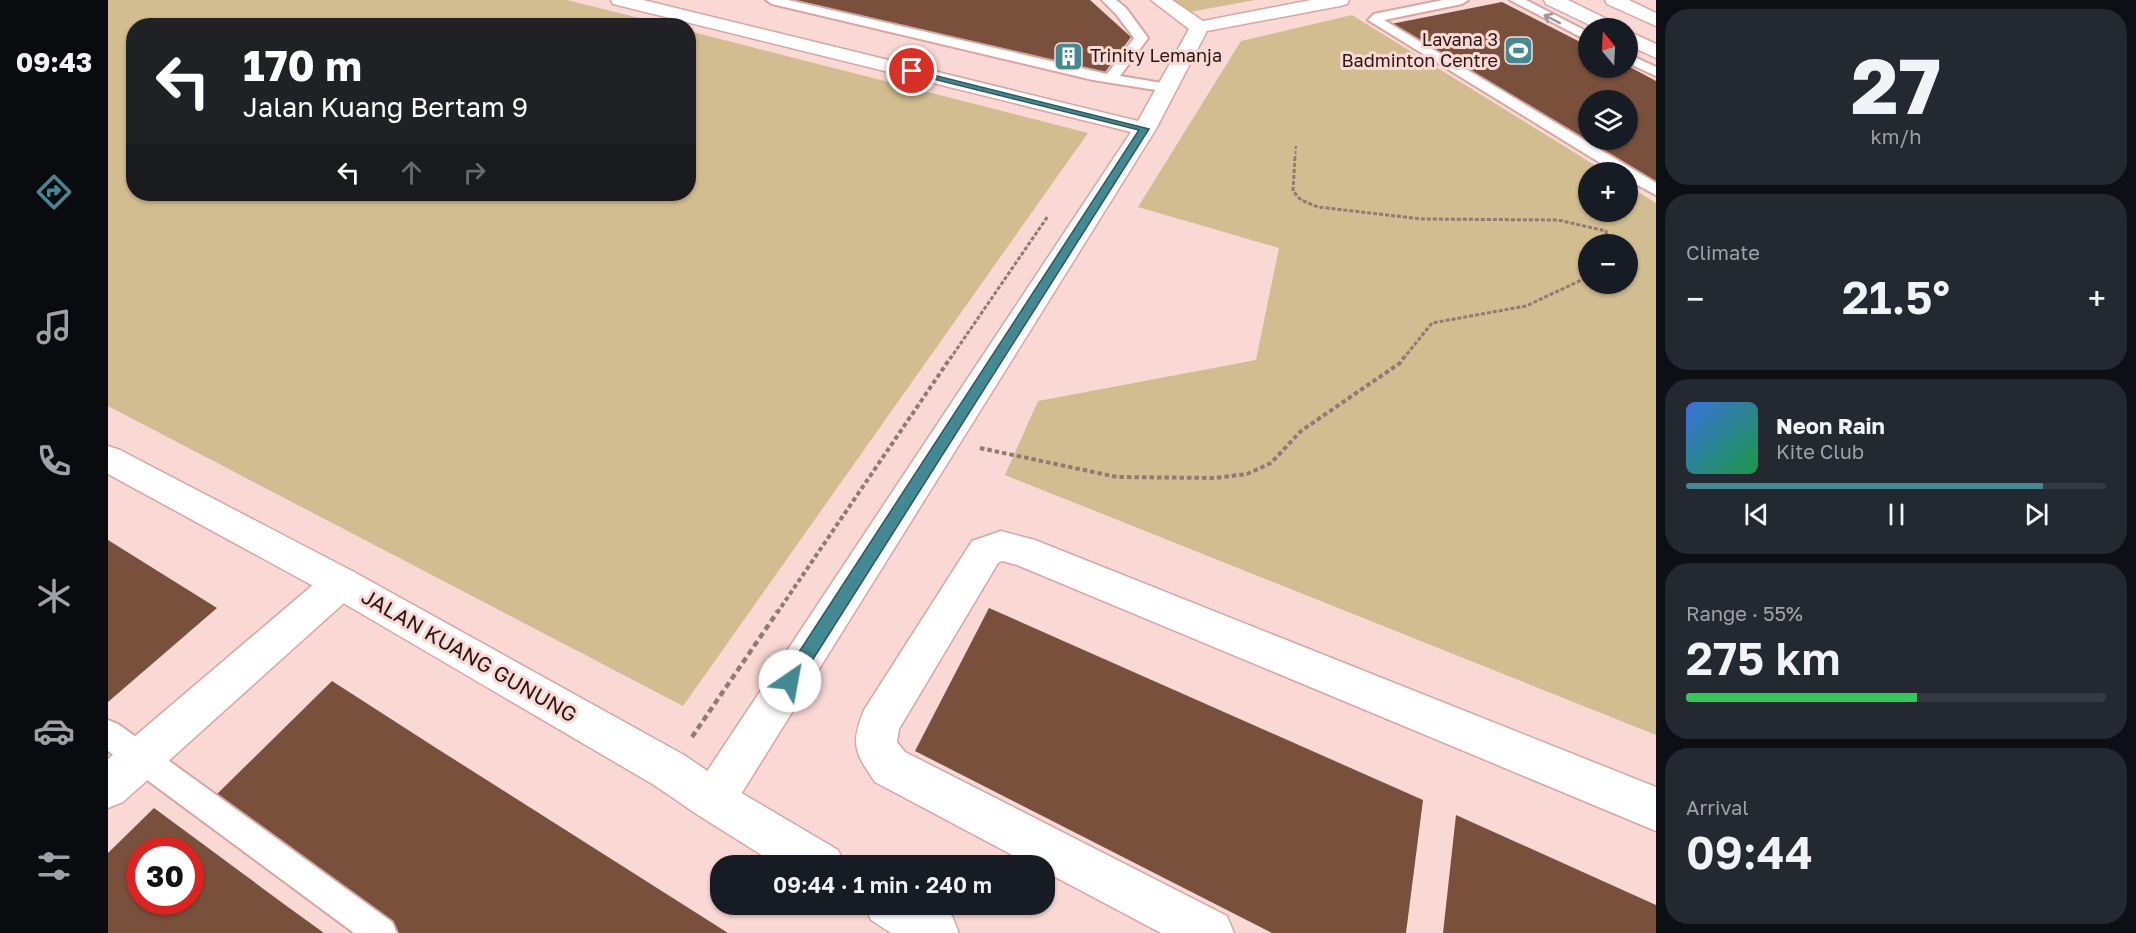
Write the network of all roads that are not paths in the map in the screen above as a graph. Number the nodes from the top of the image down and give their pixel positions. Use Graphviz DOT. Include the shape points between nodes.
graph roads {
  1 [pos="620,0"];
  2 [pos="772,0"];
  3 [pos="1108,0"];
  4 [pos="1160,0"];
  5 [pos="1340,0"];
  6 [pos="1462,0"];
  7 [pos="1516,0"];
  8 [pos="1553,0"];
  9 [pos="1614,0"];
  10 [pos="693,18"];
  11 [pos="1590,18"];
  12 [pos="696,19"];
  13 [pos="1656,20"];
  14 [pos="1200,27"];
  15 [pos="1578,33"];
  16 [pos="1638,42"];
  17 [pos="1656,52"];
  18 [pos="1638,63"];
  19 [pos="1656,72"];
  20 [pos="1110,79"];
  21 [pos="1168,88"];
  22 [pos="1145,129"];
  23 [pos="1609,162"];
  24 [pos="1638,179"];
  25 [pos="1656,190"];
  26 [pos="108,459"];
  27 [pos="341,583"];
  28 [pos="108,734"];
  29 [pos="140,757"];
  30 [pos="108,787"];
  31 [pos="713,800"];
  32 [pos="1656,809"];
  33 [pos="804,855"];
  34 [pos="905,915"];
  35 [pos="381,933"];
  36 [pos="935,933"];
  37 [pos="1210,933"];
  1 -- 10 [label="street"];
  2 -- 20 [label="lane"];
  3 -- 20 [label="lane" via="1142,38"];
  4 -- 14 [label="street"];
  5 -- 14 [label="street"];
  6 -- 23 [label="lane" via="1375,20"];
  15 -- 7 [label="lane, one-way"];
  8 -- 11 [label="street"];
  9 -- 13 [label="street"];
  12 -- 22 [label="street"];
  14 -- 21 [label="street"];
  16 -- 17 [label="street"];
  18 -- 19 [label="lane"];
  20 -- 21 [label="lane"];
  21 -- 22 [label="street"];
  22 -- 31 [label="street"];
  24 -- 25 [label="lane"];
  26 -- 27 [label="street, JALAN KUANG GUNUNG"];
  27 -- 29 [label="street"];
  27 -- 31 [label="street, JALAN KUANG GUNUNG" via="669,770"];
  28 -- 29 [label="lane"];
  29 -- 30 [label="street"];
  29 -- 35 [label="lane"];
  31 -- 33 [label="street, JALAN KUANG GUNUNG"];
  32 -- 37 [label="street" via="1022,551 1001,546 985,552 879,724 876,747 890,767"];
  34 -- 36 [label="street"];
}
